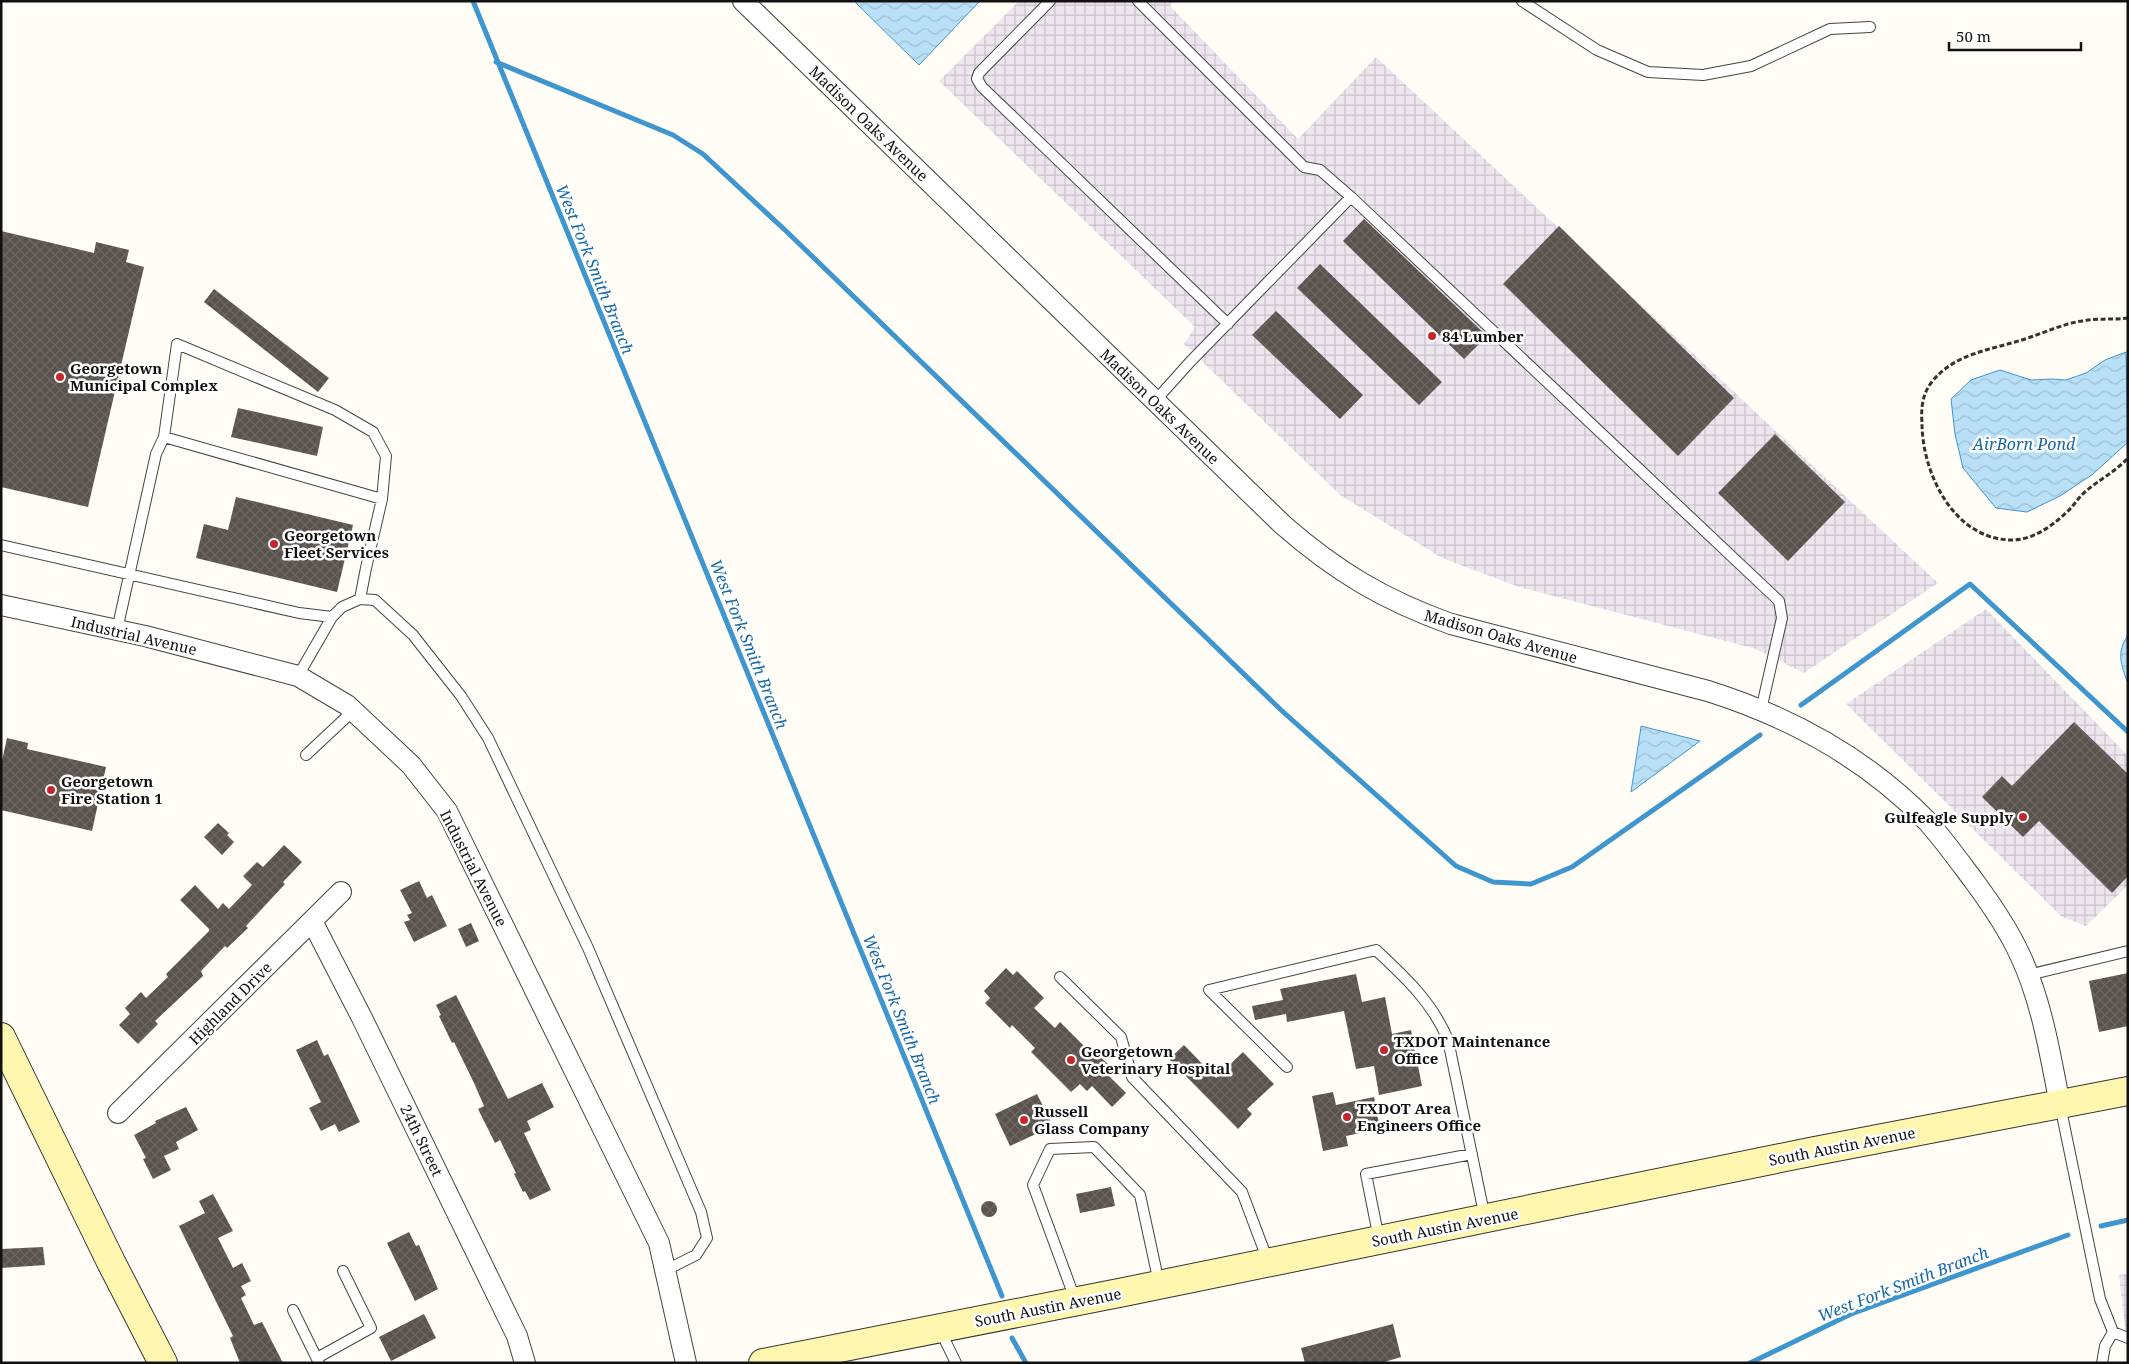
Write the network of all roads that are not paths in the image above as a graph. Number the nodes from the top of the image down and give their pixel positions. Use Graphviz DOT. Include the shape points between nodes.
graph roads {
  1 [pos="743,1"];
  2 [pos="1050,1"];
  3 [pos="1138,1"];
  4 [pos="1522,1"];
  5 [pos="1870,27"];
  6 [pos="1351,197"];
  7 [pos="1228,324"];
  8 [pos="1155,401"];
  9 [pos="164,437"];
  10 [pos="382,499"];
  11 [pos="1,545"];
  12 [pos="130,574"];
  13 [pos="360,599"];
  14 [pos="1,605"];
  15 [pos="332,617"];
  16 [pos="118,630"];
  17 [pos="298,676"];
  18 [pos="1761,710"];
  19 [pos="353,711"];
  20 [pos="306,755"];
  21 [pos="341,892"];
  22 [pos="312,921"];
  23 [pos="2128,951"];
  24 [pos="2028,975"];
  25 [pos="1060,977"];
  26 [pos="1,1037"];
  27 [pos="1287,1067"];
  28 [pos="2128,1090"];
  29 [pos="2060,1105"];
  30 [pos="118,1113"];
  31 [pos="1472,1154"];
  32 [pos="1485,1219"];
  33 [pos="1379,1240"];
  34 [pos="1269,1262"];
  35 [pos="666,1270"];
  36 [pos="343,1271"];
  37 [pos="1159,1284"];
  38 [pos="1076,1300"];
  39 [pos="293,1310"];
  40 [pos="940,1328"];
  41 [pos="2113,1332"];
  42 [pos="2128,1338"];
  43 [pos="318,1360"];
  44 [pos="164,1363"];
  45 [pos="525,1363"];
  46 [pos="686,1363"];
  47 [pos="762,1363"];
  48 [pos="956,1363"];
  49 [pos="2102,1363"];
  1 -- 8 [label="street, Madison Oaks Avenue"];
  2 -- 7 [label="lane" via="979,73 982,87"];
  3 -- 6 [label="lane" via="1304,167 1320,170"];
  4 -- 5 [label="lane" via="1597,50 1648,72 1703,75 1751,66 1830,29"];
  6 -- 7 [label="lane"];
  6 -- 18 [label="lane" via="1779,601 1782,618"];
  7 -- 8 [label="lane"];
  8 -- 18 [label="street, Madison Oaks Avenue" via="1295,536 1380,595 1451,624 1708,691"];
  9 -- 10 [label="lane"];
  9 -- 10 [label="lane" via="177,344 335,410 373,432 386,456"];
  9 -- 12 [label="lane" via="156,454"];
  10 -- 13 [label="lane"];
  11 -- 12 [label="lane"];
  12 -- 15 [label="lane" via="299,613"];
  12 -- 16 [label="lane"];
  13 -- 15 [label="lane"];
  13 -- 35 [label="lane" via="375,600 412,635 461,696 488,738 588,948 701,1212 707,1238 696,1255"];
  14 -- 16 [label="street, Industrial Avenue"];
  15 -- 17 [label="lane"];
  16 -- 17 [label="street, Industrial Avenue"];
  17 -- 19 [label="street, Industrial Avenue"];
  18 -- 24 [label="street, Madison Oaks Avenue" via="1844,753 1877,776 1928,822 2003,924"];
  19 -- 20 [label="lane"];
  19 -- 35 [label="street, Industrial Avenue" via="411,765 447,811 659,1243"];
  21 -- 22 [label="street, Highland Drive"];
  22 -- 30 [label="street, Highland Drive"];
  22 -- 45 [label="street, 24th Street" via="513,1328"];
  23 -- 24 [label="lane"];
  24 -- 29 [label="street, Madison Oaks Avenue" via="2045,1029"];
  25 -- 34 [label="lane" via="1122,1037 1132,1077 1242,1192"];
  26 -- 44 [label="main road"];
  27 -- 31 [label="lane" via="1209,990 1376,950 1417,990 1441,1023 1448,1040"];
  28 -- 29 [label="main road, South Austin Avenue"];
  29 -- 32 [label="main road, South Austin Avenue" via="1810,1152"];
  29 -- 41 [label="lane" via="2100,1299"];
  31 -- 32 [label="lane"];
  31 -- 33 [label="lane" via="1366,1174"];
  32 -- 33 [label="main road, South Austin Avenue"];
  33 -- 34 [label="main road, South Austin Avenue"];
  34 -- 37 [label="main road, South Austin Avenue"];
  35 -- 46 [label="street, Industrial Avenue"];
  36 -- 43 [label="lane" via="371,1328"];
  37 -- 38 [label="main road, South Austin Avenue"];
  37 -- 38 [label="lane" via="1140,1195 1094,1146 1050,1149 1033,1185"];
  38 -- 40 [label="main road, South Austin Avenue"];
  39 -- 43 [label="lane"];
  40 -- 47 [label="main road, South Austin Avenue"];
  40 -- 48 [label="lane"];
  41 -- 42 [label="lane"];
  41 -- 49 [label="lane" via="2105,1346"];
}
